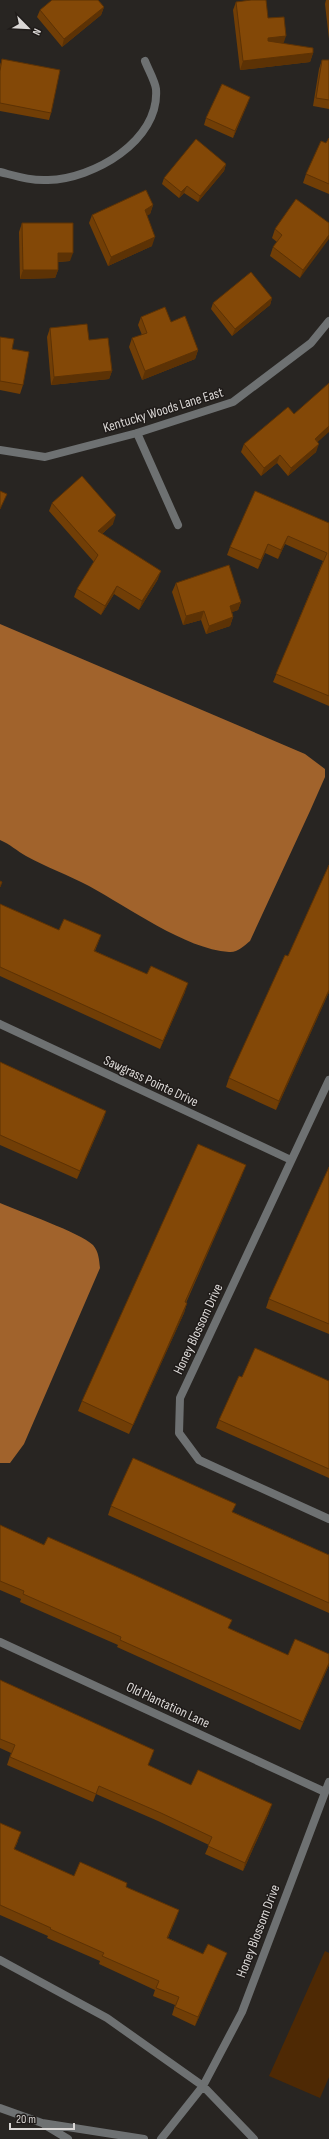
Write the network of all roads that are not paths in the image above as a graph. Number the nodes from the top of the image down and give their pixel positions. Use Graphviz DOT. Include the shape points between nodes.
graph roads {
  1 [pos="145,61"];
  2 [pos="0,172"];
  3 [pos="329,321"];
  4 [pos="137,434"];
  5 [pos="0,450"];
  6 [pos="178,525"];
  7 [pos="0,1024"];
  8 [pos="329,1080"];
  9 [pos="291,1160"];
  10 [pos="329,1519"];
  11 [pos="0,1642"];
  12 [pos="329,1782"];
  13 [pos="325,1792"];
  14 [pos="0,1960"];
  15 [pos="203,2086"];
  16 [pos="0,2108"];
  17 [pos="42,2123"];
  18 [pos="68,2139"];
  19 [pos="144,2139"];
  20 [pos="161,2139"];
  21 [pos="254,2139"];
  1 -- 2 [label="street" via="156,89 153,113 140,135 125,150 99,168 76,176 55,179 23,178"];
  3 -- 4 [label="street, Kentucky Woods Lane East" via="311,343 233,402"];
  4 -- 5 [label="street, Kentucky Woods Lane East" via="45,457"];
  4 -- 6 [label="street"];
  7 -- 9 [label="street, Sawgrass Pointe Drive"];
  8 -- 9 [label="street, Honey Blossom Drive"];
  9 -- 10 [label="street, Honey Blossom Drive" via="180,1398 179,1433 198,1460"];
  11 -- 13 [label="street, Old Plantation Lane"];
  12 -- 13 [label="street, Honey Blossom Drive"];
  13 -- 15 [label="street, Honey Blossom Drive" via="242,2012"];
  14 -- 15 [label="street" via="107,2018"];
  15 -- 20 [label="street, Honey Blossom Drive"];
  15 -- 21 [label="street"];
  16 -- 17 [label="street"];
  17 -- 18 [label="street"];
  17 -- 19 [label="street"];
}
